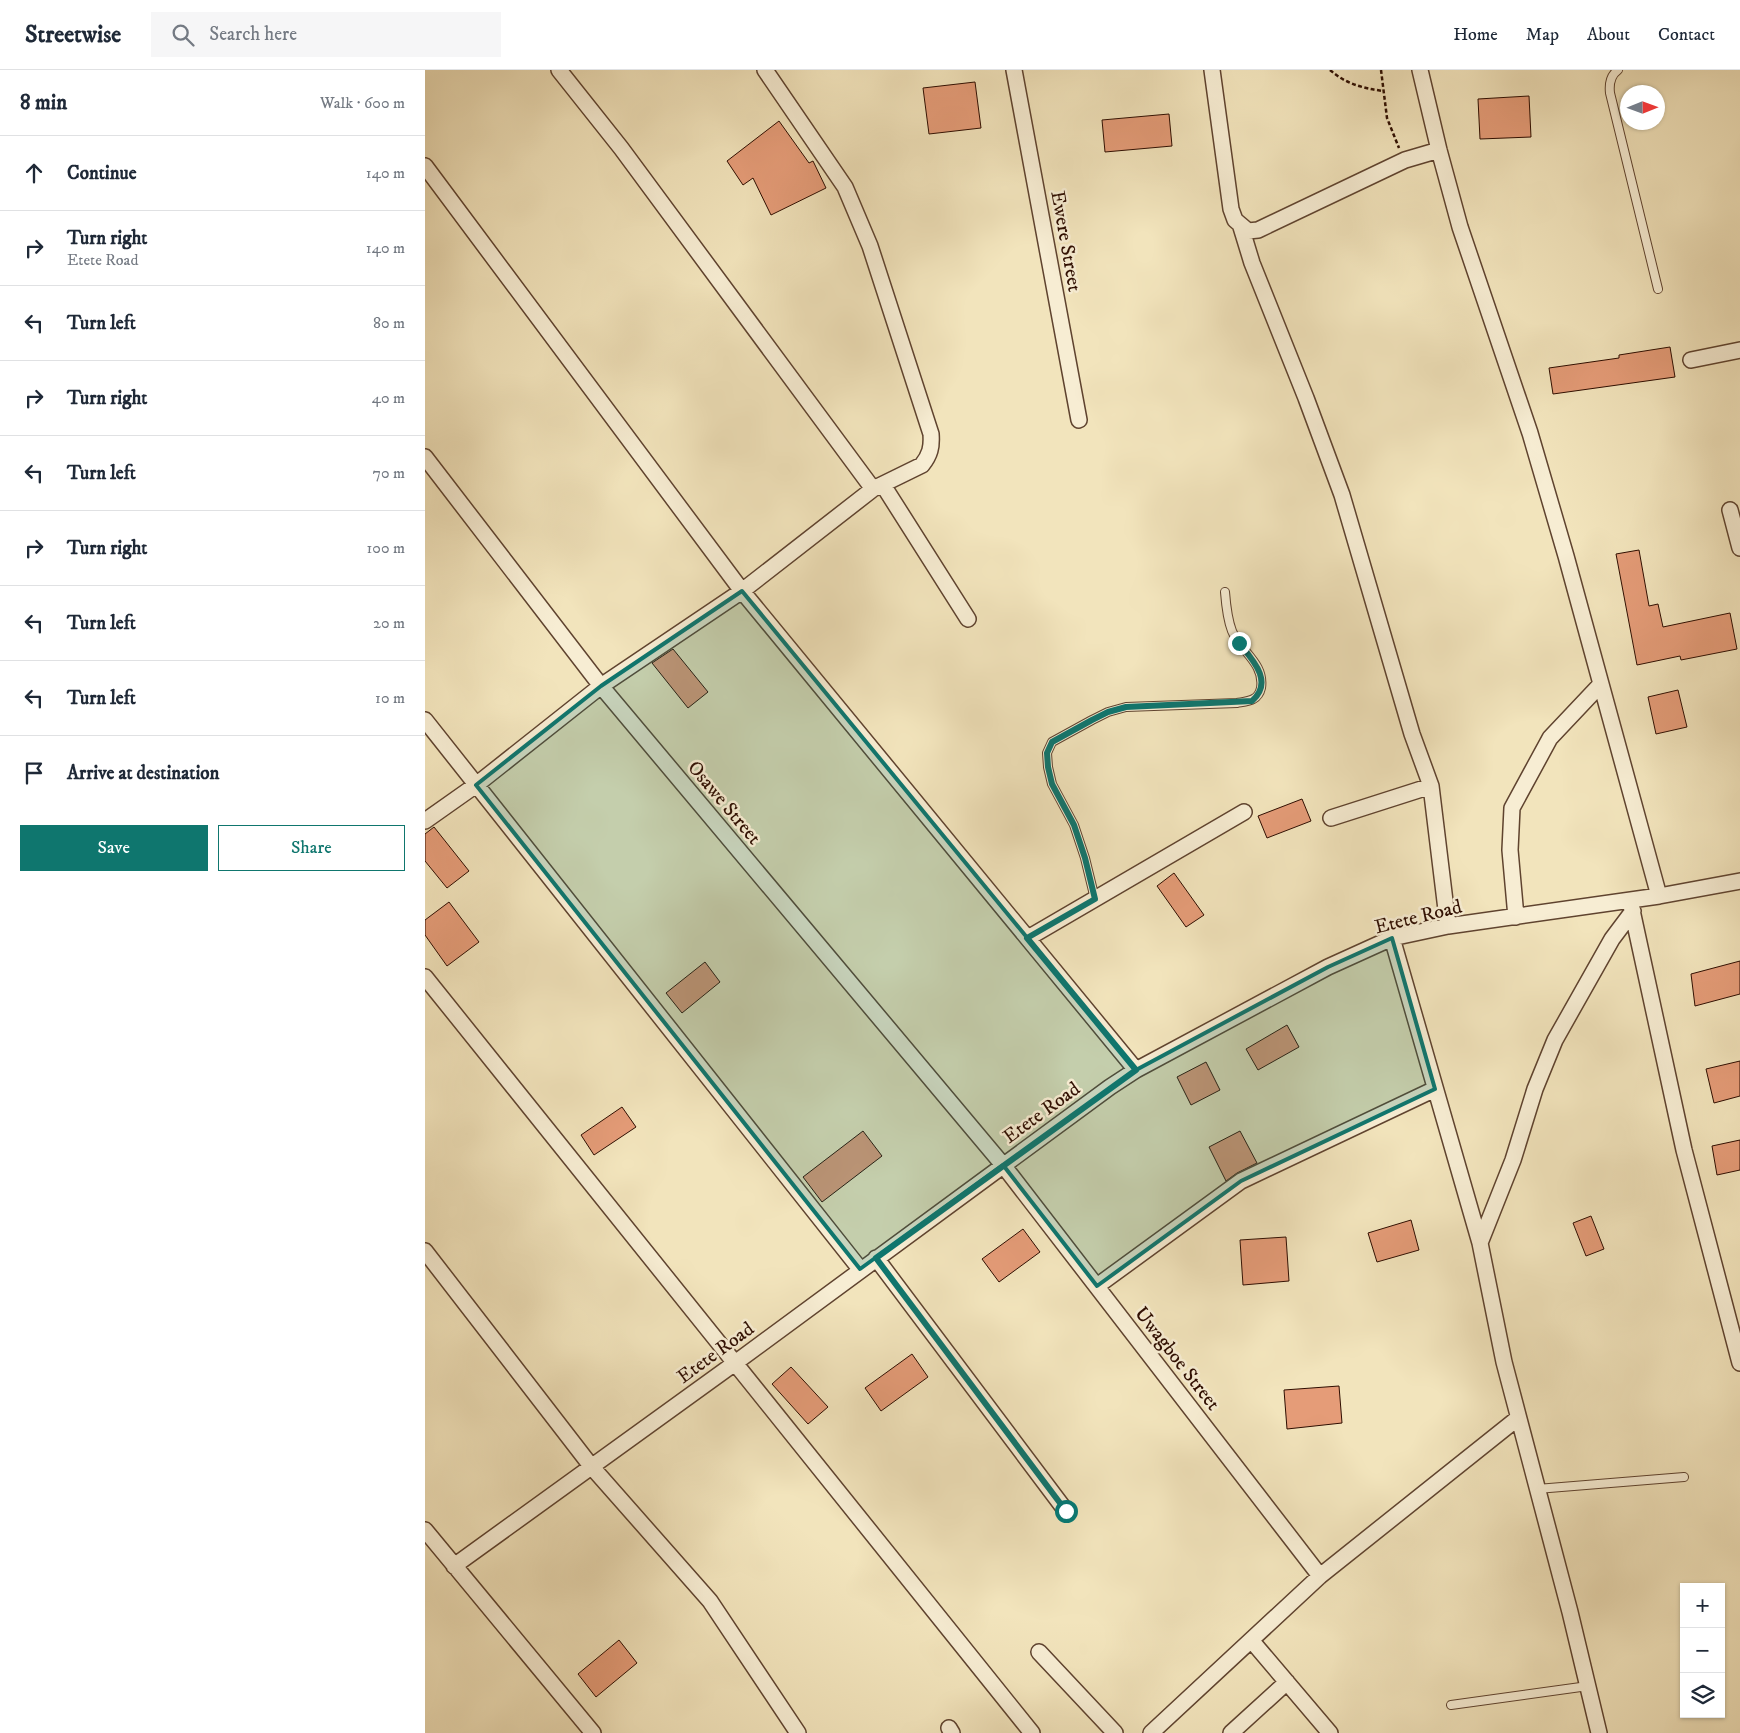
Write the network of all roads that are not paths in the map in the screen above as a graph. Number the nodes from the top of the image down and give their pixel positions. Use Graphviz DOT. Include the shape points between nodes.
graph roads {
  1 [pos="559,70"];
  2 [pos="765,70"];
  3 [pos="1014,70"];
  4 [pos="1212,70"];
  5 [pos="1420,70"];
  6 [pos="1618,70"];
  7 [pos="1439,150"];
  8 [pos="425,166"];
  9 [pos="1241,227"];
  10 [pos="1658,289"];
  11 [pos="1740,350"];
  12 [pos="1691,360"];
  13 [pos="1079,420"];
  14 [pos="425,456"];
  15 [pos="878,487"];
  16 [pos="1730,510"];
  17 [pos="1740,548"];
  18 [pos="742,591"];
  19 [pos="1225,592"];
  20 [pos="968,619"];
  21 [pos="1601,684"];
  22 [pos="601,686"];
  23 [pos="425,720"];
  24 [pos="476,785"];
  25 [pos="1431,786"];
  26 [pos="1244,812"];
  27 [pos="1331,818"];
  28 [pos="425,821"];
  29 [pos="1740,881"];
  30 [pos="1659,896"];
  31 [pos="1095,899"];
  32 [pos="1632,906"];
  33 [pos="1516,917"];
  34 [pos="1449,926"];
  35 [pos="1027,938"];
  36 [pos="1392,938"];
  37 [pos="425,977"];
  38 [pos="1136,1070"];
  39 [pos="1435,1089"];
  40 [pos="1003,1165"];
  41 [pos="1480,1243"];
  42 [pos="425,1251"];
  43 [pos="876,1258"];
  44 [pos="860,1269"];
  45 [pos="1097,1286"];
  46 [pos="735,1363"];
  47 [pos="1740,1363"];
  48 [pos="1518,1418"];
  49 [pos="591,1466"];
  50 [pos="1684,1477"];
  51 [pos="1537,1489"];
  52 [pos="1066,1511"];
  53 [pos="425,1530"];
  54 [pos="454,1566"];
  55 [pos="1320,1576"];
  56 [pos="1251,1640"];
  57 [pos="1039,1652"];
  58 [pos="1287,1682"];
  59 [pos="1588,1686"];
  60 [pos="1451,1705"];
  61 [pos="593,1733"];
  62 [pos="798,1733"];
  63 [pos="1031,1733"];
  64 [pos="1115,1733"];
  65 [pos="1151,1733"];
  66 [pos="1231,1733"];
  67 [pos="1330,1733"];
  68 [pos="1599,1733"];
  1 -- 15 [label="street"];
  2 -- 15 [label="street" via="845,187 870,246 931,434 931,451 922,465"];
  3 -- 13 [label="street, Ewere Street"];
  4 -- 9 [label="street" via="1231,209"];
  5 -- 7 [label="street"];
  6 -- 10 [label="lane" via="1609,85 1610,93"];
  7 -- 9 [label="street" via="1405,160 1258,230 1248,231"];
  7 -- 21 [label="street" via="1460,227 1530,433"];
  8 -- 18 [label="street"];
  9 -- 25 [label="street" via="1251,263 1342,495 1412,734"];
  11 -- 12 [label="street"];
  14 -- 22 [label="street, Osawe Street"];
  15 -- 18 [label="street"];
  15 -- 20 [label="street"];
  16 -- 17 [label="street"];
  18 -- 22 [label="street"];
  18 -- 35 [label="street"];
  19 -- 31 [label="lane" via="1232,632 1258,667 1262,684 1260,694 1252,701 1237,703 1126,707 1108,712 1052,742 1047,753 1052,784 1074,825"];
  21 -- 30 [label="street"];
  21 -- 33 [label="street" via="1550,738 1512,808 1510,850"];
  22 -- 24 [label="street"];
  22 -- 40 [label="street, Osawe Street"];
  23 -- 24 [label="street"];
  24 -- 28 [label="street"];
  24 -- 44 [label="street"];
  25 -- 27 [label="street"];
  25 -- 34 [label="street"];
  26 -- 31 [label="street"];
  29 -- 30 [label="street, Etete Road"];
  30 -- 32 [label="street, Etete Road"];
  31 -- 35 [label="street"];
  32 -- 33 [label="street, Etete Road"];
  32 -- 41 [label="street" via="1555,1040"];
  32 -- 47 [label="street" via="1683,1150"];
  33 -- 34 [label="street, Etete Road"];
  34 -- 36 [label="street, Etete Road"];
  35 -- 38 [label="street"];
  36 -- 38 [label="street, Etete Road" via="1328,967"];
  36 -- 39 [label="street"];
  37 -- 46 [label="street"];
  38 -- 40 [label="street, Etete Road"];
  39 -- 41 [label="street"];
  39 -- 45 [label="street" via="1241,1181"];
  40 -- 43 [label="street, Etete Road"];
  40 -- 45 [label="street, Uwagboe Street"];
  41 -- 48 [label="street"];
  42 -- 49 [label="street"];
  43 -- 44 [label="street, Etete Road"];
  43 -- 52 [label="street"];
  44 -- 46 [label="street, Etete Road"];
  45 -- 55 [label="street, Uwagboe Street"];
  46 -- 49 [label="street, Etete Road"];
  46 -- 63 [label="street"];
  48 -- 51 [label="street"];
  48 -- 55 [label="street"];
  49 -- 54 [label="street, Etete Road"];
  49 -- 62 [label="street" via="709,1601"];
  50 -- 51 [label="lane"];
  51 -- 59 [label="street"];
  53 -- 54 [label="street"];
  54 -- 61 [label="street"];
  55 -- 56 [label="street"];
  56 -- 58 [label="street"];
  56 -- 65 [label="street"];
  57 -- 64 [label="street"];
  58 -- 66 [label="street"];
  58 -- 67 [label="street"];
  59 -- 60 [label="lane"];
  59 -- 68 [label="street"];
}
